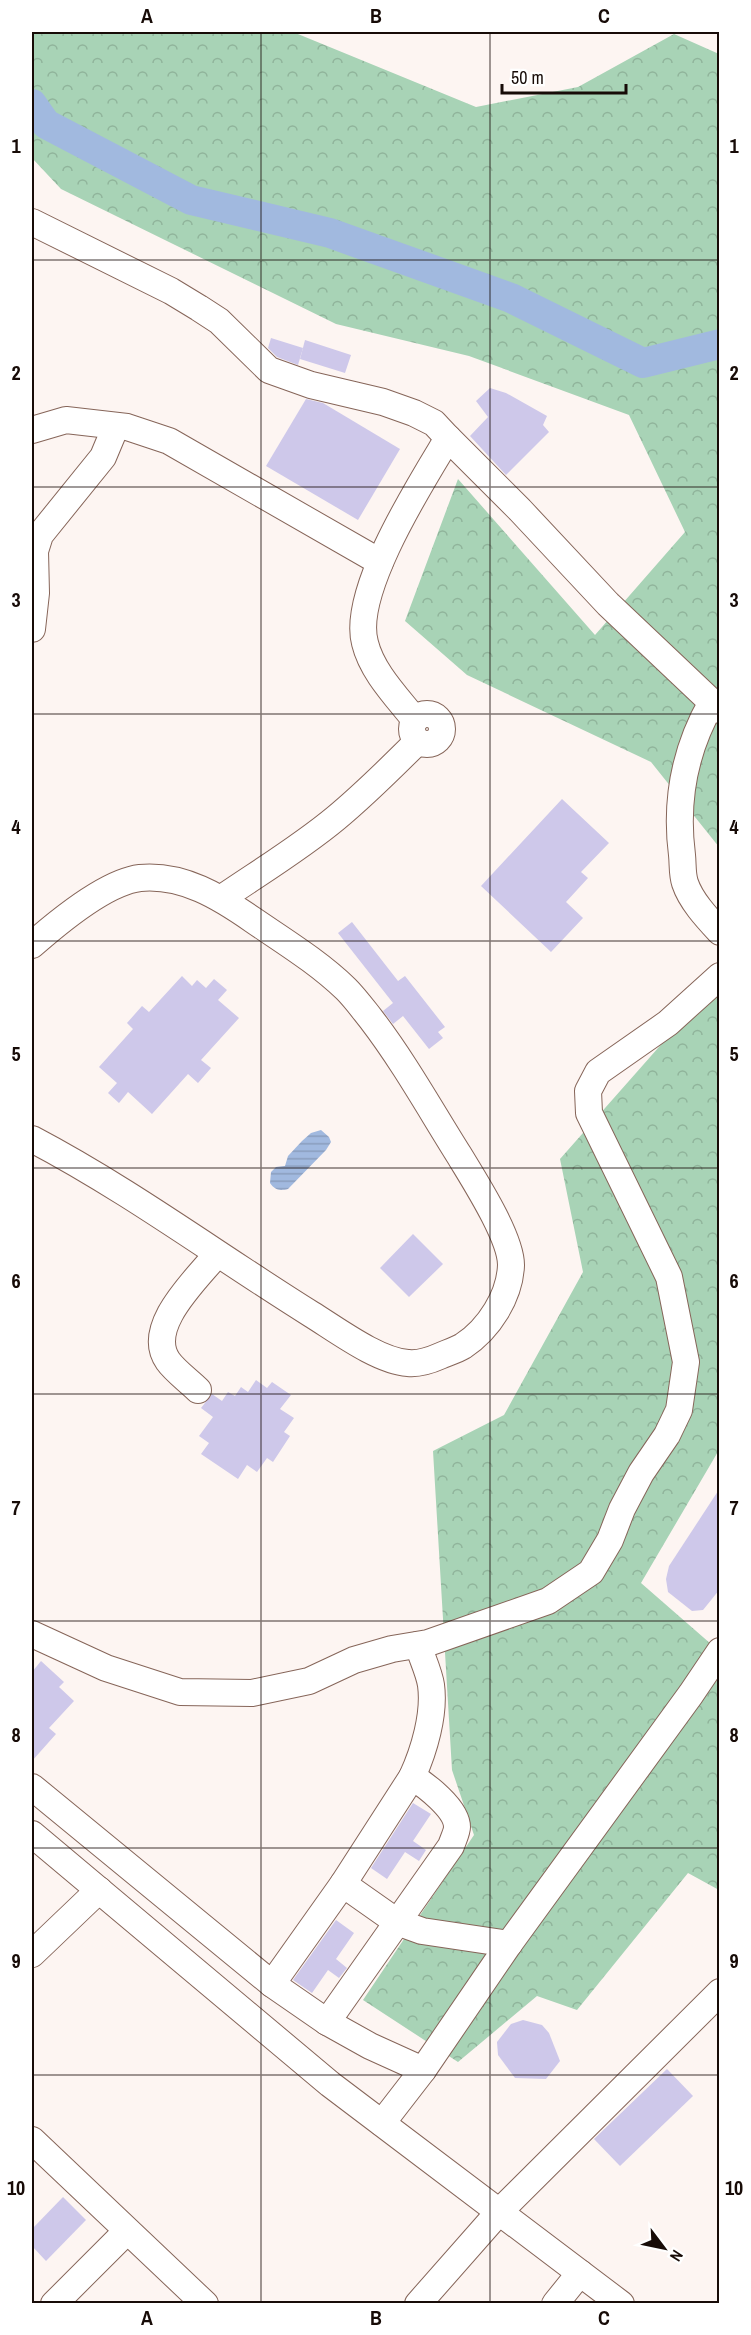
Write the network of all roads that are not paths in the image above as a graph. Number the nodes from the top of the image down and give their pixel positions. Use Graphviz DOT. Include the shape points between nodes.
graph roads {
  1 [pos="32,222"];
  2 [pos="116,426"];
  3 [pos="32,430"];
  4 [pos="448,438"];
  5 [pos="380,562"];
  6 [pos="32,629"];
  7 [pos="716,706"];
  8 [pos="222,898"];
  9 [pos="720,932"];
  10 [pos="32,945"];
  11 [pos="720,976"];
  12 [pos="32,1139"];
  13 [pos="217,1254"];
  14 [pos="198,1390"];
  15 [pos="32,1634"];
  16 [pos="418,1645"];
  17 [pos="720,1651"];
  18 [pos="412,1777"];
  19 [pos="32,1787"];
  20 [pos="32,1834"];
  21 [pos="342,1884"];
  22 [pos="99,1890"];
  23 [pos="397,1922"];
  24 [pos="509,1944"];
  25 [pos="32,1954"];
  26 [pos="272,1984"];
  27 [pos="720,1992"];
  28 [pos="327,2022"];
  29 [pos="423,2070"];
  30 [pos="382,2123"];
  31 [pos="32,2140"];
  32 [pos="499,2212"];
  33 [pos="127,2231"];
  34 [pos="580,2273"];
  35 [pos="54,2304"];
  36 [pos="205,2304"];
  37 [pos="418,2304"];
  38 [pos="555,2304"];
  39 [pos="621,2304"];
  1 -- 4 [label="street" via="199,308 219,321 269,370 414,413 434,423"];
  2 -- 3 [label="street" via="66,420"];
  2 -- 5 [label="street" via="169,441"];
  2 -- 6 [label="street" via="103,457 40,535 35,551"];
  4 -- 5 [label="street"];
  4 -- 7 [label="street" via="608,603"];
  5 -- 8 [label="street" via="367,602 364,641 370,660 416,731 364,795 301,845"];
  7 -- 9 [label="street" via="690,749 681,793 680,841 685,883 703,914"];
  8 -- 10 [label="street" via="203,888 170,880 139,878 105,890"];
  8 -- 13 [label="street" via="315,962 356,1000 390,1045 467,1168 501,1229 511,1263 498,1308 480,1332 462,1347 409,1363 375,1353"];
  11 -- 16 [label="street" via="668,1023 598,1072 588,1090 589,1113 669,1277 686,1362 679,1410 641,1473 591,1572 548,1601"];
  12 -- 13 [label="street" via="78,1164"];
  13 -- 14 [label="street" via="167,1317 160,1341 167,1360"];
  15 -- 16 [label="street" via="106,1668 180,1692 252,1693 309,1681 392,1648"];
  16 -- 18 [label="street" via="431,1686 429,1733"];
  17 -- 24 [label="street"];
  18 -- 21 [label="street"];
  18 -- 23 [label="street" via="451,1809 457,1826 451,1846"];
  19 -- 26 [label="street"];
  20 -- 22 [label="street"];
  21 -- 23 [label="street"];
  21 -- 26 [label="street"];
  22 -- 25 [label="street"];
  22 -- 30 [label="street"];
  23 -- 24 [label="street" via="422,1931"];
  23 -- 28 [label="street"];
  24 -- 29 [label="street"];
  26 -- 28 [label="street"];
  27 -- 32 [label="street"];
  28 -- 29 [label="street"];
  29 -- 30 [label="street"];
  30 -- 32 [label="street"];
  31 -- 33 [label="street"];
  32 -- 34 [label="street"];
  32 -- 37 [label="street"];
  33 -- 35 [label="street"];
  33 -- 36 [label="street"];
  34 -- 38 [label="street"];
  34 -- 39 [label="street"];
}
